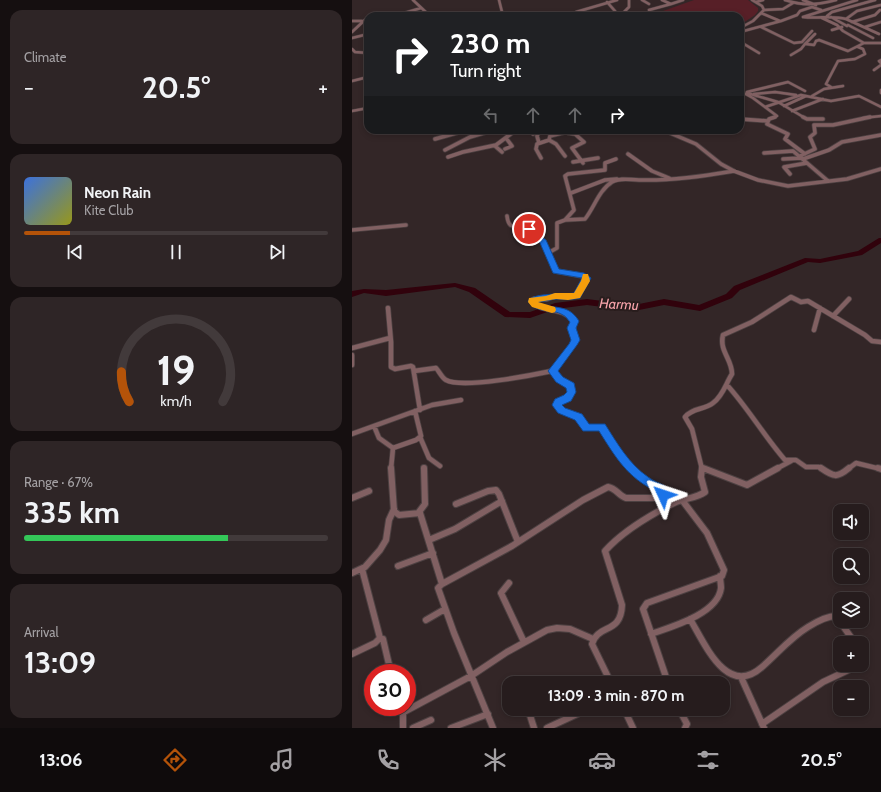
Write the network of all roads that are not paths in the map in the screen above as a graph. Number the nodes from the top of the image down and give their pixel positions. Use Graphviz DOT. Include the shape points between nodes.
graph roads {
  1 [pos="413,0"];
  2 [pos="499,0"];
  3 [pos="617,0"];
  4 [pos="629,0"];
  5 [pos="642,0"];
  6 [pos="662,0"];
  7 [pos="674,0"];
  8 [pos="683,0"];
  9 [pos="752,0"];
  10 [pos="763,0"];
  11 [pos="785,0"];
  12 [pos="795,0"];
  13 [pos="803,0"];
  14 [pos="836,0"];
  15 [pos="857,0"];
  16 [pos="875,0"];
  17 [pos="607,2"];
  18 [pos="679,2"];
  19 [pos="756,2"];
  20 [pos="828,2"];
  21 [pos="793,3"];
  22 [pos="649,4"];
  23 [pos="671,4"];
  24 [pos="799,4"];
  25 [pos="816,5"];
  26 [pos="881,5"];
  27 [pos="836,6"];
  28 [pos="812,7"];
  29 [pos="421,8"];
  30 [pos="615,10"];
  31 [pos="649,10"];
  32 [pos="764,10"];
  33 [pos="821,10"];
  34 [pos="880,10"];
  35 [pos="408,12"];
  36 [pos="426,12"];
  37 [pos="502,12"];
  38 [pos="576,12"];
  39 [pos="624,12"];
  40 [pos="761,13"];
  41 [pos="798,14"];
  42 [pos="828,16"];
  43 [pos="803,17"];
  44 [pos="822,18"];
  45 [pos="846,19"];
  46 [pos="352,21"];
  47 [pos="362,21"];
  48 [pos="781,21"];
  49 [pos="852,22"];
  50 [pos="881,22"];
  51 [pos="855,24"];
  52 [pos="874,24"];
  53 [pos="848,25"];
  54 [pos="744,26"];
  55 [pos="762,27"];
  56 [pos="841,27"];
  57 [pos="866,27"];
  58 [pos="881,28"];
  59 [pos="832,30"];
  60 [pos="744,31"];
  61 [pos="812,31"];
  62 [pos="352,32"];
  63 [pos="815,34"];
  64 [pos="364,35"];
  65 [pos="868,36"];
  66 [pos="352,38"];
  67 [pos="873,38"];
  68 [pos="748,43"];
  69 [pos="800,43"];
  70 [pos="864,43"];
  71 [pos="881,43"];
  72 [pos="744,44"];
  73 [pos="806,44"];
  74 [pos="744,46"];
  75 [pos="858,47"];
  76 [pos="352,50"];
  77 [pos="364,52"];
  78 [pos="358,53"];
  79 [pos="759,53"];
  80 [pos="352,54"];
  81 [pos="791,55"];
  82 [pos="881,63"];
  83 [pos="874,70"];
  84 [pos="364,78"];
  85 [pos="352,81"];
  86 [pos="844,86"];
  87 [pos="831,87"];
  88 [pos="805,91"];
  89 [pos="746,93"];
  90 [pos="753,94"];
  91 [pos="798,95"];
  92 [pos="807,95"];
  93 [pos="812,96"];
  94 [pos="823,99"];
  95 [pos="778,102"];
  96 [pos="784,106"];
  97 [pos="765,107"];
  98 [pos="881,108"];
  99 [pos="364,109"];
  100 [pos="792,110"];
  101 [pos="352,111"];
  102 [pos="881,116"];
  103 [pos="744,118"];
  104 [pos="823,119"];
  105 [pos="768,121"];
  106 [pos="453,134"];
  107 [pos="480,134"];
  108 [pos="512,134"];
  109 [pos="538,134"];
  110 [pos="556,134"];
  111 [pos="575,134"];
  112 [pos="672,134"];
  113 [pos="881,135"];
  114 [pos="506,138"];
  115 [pos="436,139"];
  116 [pos="549,140"];
  117 [pos="539,143"];
  118 [pos="495,146"];
  119 [pos="505,149"];
  120 [pos="445,150"];
  121 [pos="502,152"];
  122 [pos="764,153"];
  123 [pos="628,154"];
  124 [pos="805,154"];
  125 [pos="565,156"];
  126 [pos="448,157"];
  127 [pos="541,158"];
  128 [pos="598,158"];
  129 [pos="802,158"];
  130 [pos="616,159"];
  131 [pos="783,159"];
  132 [pos="582,161"];
  133 [pos="573,162"];
  134 [pos="808,163"];
  135 [pos="881,169"];
  136 [pos="734,171"];
  137 [pos="790,174"];
  138 [pos="620,179"];
  139 [pos="671,179"];
  140 [pos="828,181"];
  141 [pos="571,192"];
  142 [pos="507,216"];
  143 [pos="564,220"];
  144 [pos="406,226"];
  145 [pos="352,230"];
  146 [pos="548,253"];
  147 [pos="849,299"];
  148 [pos="388,308"];
  149 [pos="820,308"];
  150 [pos="833,316"];
  151 [pos="814,330"];
  152 [pos="390,338"];
  153 [pos="881,342"];
  154 [pos="352,348"];
  155 [pos="352,355"];
  156 [pos="352,365"];
  157 [pos="414,371"];
  158 [pos="553,371"];
  159 [pos="727,385"];
  160 [pos="462,400"];
  161 [pos="417,410"];
  162 [pos="374,426"];
  163 [pos="352,434"];
  164 [pos="420,437"];
  165 [pos="394,448"];
  166 [pos="793,460"];
  167 [pos="440,466"];
  168 [pos="424,468"];
  169 [pos="702,468"];
  170 [pos="881,469"];
  171 [pos="369,491"];
  172 [pos="352,498"];
  173 [pos="682,500"];
  174 [pos="502,501"];
  175 [pos="456,504"];
  176 [pos="394,509"];
  177 [pos="419,512"];
  178 [pos="428,540"];
  179 [pos="518,542"];
  180 [pos="432,553"];
  181 [pos="398,566"];
  182 [pos="362,569"];
  183 [pos="352,573"];
  184 [pos="720,576"];
  185 [pos="509,583"];
  186 [pos="442,584"];
  187 [pos="445,610"];
  188 [pos="690,618"];
  189 [pos="426,620"];
  190 [pos="651,634"];
  191 [pos="850,636"];
  192 [pos="383,639"];
  193 [pos="593,639"];
  194 [pos="524,642"];
  195 [pos="352,654"];
  196 [pos="389,664"];
  197 [pos="844,672"];
  198 [pos="471,676"];
  199 [pos="608,676"];
  200 [pos="666,676"];
  201 [pos="741,677"];
  202 [pos="416,703"];
  203 [pos="488,714"];
  204 [pos="402,716"];
  205 [pos="530,716"];
  206 [pos="573,716"];
  207 [pos="627,716"];
  208 [pos="683,716"];
  209 [pos="431,720"];
  210 [pos="763,726"];
  211 [pos="403,728"];
  212 [pos="413,728"];
  213 [pos="451,728"];
  214 [pos="493,728"];
  215 [pos="534,728"];
  216 [pos="546,728"];
  217 [pos="633,728"];
  218 [pos="686,728"];
  1 -- 29 [label="street"];
  2 -- 37 [label="street"];
  3 -- 17 [label="street"];
  4 -- 39 [label="street" via="629,7"];
  5 -- 22 [label="street"];
  6 -- 23 [label="street"];
  7 -- 18 [label="street"];
  8 -- 18 [label="street"];
  9 -- 19 [label="street"];
  10 -- 19 [label="street"];
  11 -- 21 [label="street"];
  12 -- 24 [label="street"];
  13 -- 25 [label="street"];
  14 -- 20 [label="street"];
  15 -- 27 [label="street"];
  16 -- 42 [label="street"];
  17 -- 30 [label="street"];
  17 -- 38 [label="street"];
  18 -- 23 [label="street"];
  19 -- 32 [label="street"];
  20 -- 25 [label="street"];
  20 -- 27 [label="street"];
  21 -- 24 [label="street"];
  21 -- 32 [label="street" via="785,9"];
  23 -- 31 [label="street"];
  24 -- 28 [label="street"];
  25 -- 28 [label="street"];
  26 -- 45 [label="street" via="856,12"];
  27 -- 33 [label="street"];
  28 -- 33 [label="street"];
  28 -- 41 [label="street"];
  29 -- 35 [label="street"];
  29 -- 36 [label="street"];
  32 -- 40 [label="street"];
  33 -- 43 [label="street"];
  34 -- 49 [label="street"];
  40 -- 48 [label="street"];
  40 -- 54 [label="street"];
  41 -- 43 [label="street"];
  41 -- 48 [label="street"];
  42 -- 44 [label="street"];
  42 -- 45 [label="street"];
  42 -- 53 [label="street"];
  43 -- 44 [label="street"];
  44 -- 56 [label="street"];
  45 -- 49 [label="street"];
  46 -- 47 [label="street"];
  47 -- 62 [label="street"];
  48 -- 55 [label="street"];
  49 -- 51 [label="street"];
  50 -- 52 [label="street"];
  51 -- 53 [label="street"];
  51 -- 57 [label="street"];
  52 -- 57 [label="street"];
  52 -- 58 [label="street"];
  53 -- 56 [label="street"];
  53 -- 65 [label="street"];
  55 -- 60 [label="street"];
  55 -- 69 [label="street" via="791,42"];
  56 -- 59 [label="street"];
  56 -- 70 [label="street" via="843,31"];
  57 -- 65 [label="street" via="878,34"];
  61 -- 69 [label="street"];
  63 -- 73 [label="street"];
  64 -- 66 [label="street"];
  65 -- 67 [label="street"];
  68 -- 72 [label="street"];
  69 -- 73 [label="street"];
  70 -- 71 [label="street"];
  70 -- 75 [label="street"];
  73 -- 75 [label="street" via="814,45 816,40 819,40 848,52"];
  73 -- 81 [label="street"];
  74 -- 79 [label="street"];
  75 -- 87 [label="street" via="865,54 851,60 839,61 826,84"];
  76 -- 78 [label="street"];
  77 -- 78 [label="street"];
  78 -- 80 [label="street"];
  82 -- 83 [label="street"];
  84 -- 85 [label="street"];
  86 -- 87 [label="street"];
  87 -- 93 [label="street"];
  88 -- 89 [label="street" via="788,82"];
  89 -- 90 [label="street"];
  89 -- 97 [label="street"];
  90 -- 91 [label="street" via="782,92"];
  90 -- 95 [label="street"];
  91 -- 92 [label="street"];
  91 -- 95 [label="street"];
  92 -- 93 [label="street"];
  92 -- 96 [label="street"];
  93 -- 94 [label="street"];
  94 -- 98 [label="street" via="831,101 859,96"];
  94 -- 100 [label="street"];
  95 -- 96 [label="street"];
  95 -- 97 [label="street"];
  96 -- 100 [label="street"];
  97 -- 105 [label="street" via="777,116"];
  99 -- 101 [label="street"];
  100 -- 104 [label="street" via="807,119"];
  102 -- 124 [label="street" via="868,116 832,125 814,125 815,133 810,137 815,148"];
  103 -- 105 [label="street"];
  105 -- 124 [label="street" via="768,125 788,134 785,139"];
  106 -- 115 [label="street"];
  107 -- 120 [label="street"];
  108 -- 114 [label="street"];
  109 -- 117 [label="street"];
  110 -- 116 [label="street" via="550,136"];
  111 -- 132 [label="street" via="584,142 572,148"];
  112 -- 136 [label="street" via="696,144"];
  113 -- 129 [label="street" via="842,142 829,150"];
  114 -- 118 [label="street"];
  114 -- 119 [label="street" via="512,146"];
  116 -- 117 [label="street"];
  116 -- 125 [label="street" via="556,144"];
  117 -- 127 [label="street" via="536,149"];
  118 -- 121 [label="street"];
  118 -- 126 [label="street"];
  122 -- 129 [label="street" via="791,151"];
  123 -- 139 [label="street" via="652,171"];
  124 -- 129 [label="street"];
  128 -- 132 [label="street"];
  129 -- 131 [label="street"];
  129 -- 134 [label="street"];
  130 -- 141 [label="street" via="605,163 605,170 566,175"];
  132 -- 133 [label="street"];
  134 -- 137 [label="street" via="784,167"];
  134 -- 140 [label="street"];
  135 -- 140 [label="street" via="849,179"];
  136 -- 139 [label="street" via="696,178"];
  136 -- 140 [label="street" via="789,187"];
  138 -- 139 [label="street"];
  138 -- 141 [label="street" via="605,180"];
  138 -- 143 [label="street" via="603,189 585,218"];
  141 -- 143 [label="street" via="574,210"];
  142 -- 146 [label="street" via="511,226 528,228 540,238"];
  143 -- 146 [label="street" via="556,224 557,248"];
  144 -- 145 [label="street"];
  146 -- 158 [label="street" via="557,272 587,278 577,296 532,300 544,308 568,313 575,323 572,328 575,340 573,345"];
  147 -- 150 [label="street"];
  148 -- 152 [label="street"];
  149 -- 150 [label="street"];
  149 -- 151 [label="street"];
  149 -- 159 [label="street" via="807,300 801,302 790,296 752,322 723,335 724,353 732,371"];
  150 -- 153 [label="street" via="872,341"];
  152 -- 154 [label="street"];
  152 -- 157 [label="street" via="392,369 411,366"];
  155 -- 156 [label="street"];
  157 -- 158 [label="street" via="436,368 446,380 461,383 510,379"];
  157 -- 161 [label="street"];
  158 -- 179 [label="street" via="571,387 571,395 557,403 559,409 579,417 587,428 601,427 626,462 645,481 662,489 663,495 657,499 624,498 613,487 608,487"];
  159 -- 166 [label="street" via="782,458 786,461"];
  159 -- 169 [label="street" via="714,403 690,412 685,417 692,429"];
  160 -- 161 [label="street"];
  161 -- 162 [label="street"];
  161 -- 164 [label="street"];
  162 -- 163 [label="street"];
  162 -- 165 [label="street" via="380,438"];
  164 -- 165 [label="street"];
  164 -- 167 [label="street" via="429,459"];
  165 -- 176 [label="street" via="391,473"];
  166 -- 169 [label="street" via="747,485"];
  166 -- 170 [label="street" via="806,467 819,467 835,476 856,463"];
  168 -- 177 [label="street" via="425,504"];
  169 -- 173 [label="street" via="701,477 705,492"];
  171 -- 172 [label="street"];
  173 -- 184 [label="street" via="702,525 712,543 724,570"];
  173 -- 193 [label="street" via="616,539 606,550 623,613 614,625"];
  174 -- 175 [label="street" via="498,492 494,490"];
  174 -- 178 [label="street" via="455,529"];
  174 -- 179 [label="street"];
  176 -- 177 [label="street" via="399,515"];
  176 -- 182 [label="street" via="389,520 386,540"];
  177 -- 178 [label="street"];
  178 -- 180 [label="street"];
  179 -- 186 [label="street"];
  180 -- 181 [label="street"];
  180 -- 186 [label="street"];
  182 -- 183 [label="street"];
  182 -- 195 [label="street" via="380,638 375,644 358,649"];
  184 -- 188 [label="street" via="721,590 714,602 709,608"];
  184 -- 190 [label="street" via="647,603 643,612"];
  185 -- 194 [label="street" via="501,593"];
  186 -- 187 [label="street" via="438,590"];
  187 -- 189 [label="street"];
  187 -- 198 [label="street"];
  188 -- 190 [label="street"];
  188 -- 201 [label="street" via="722,667 731,674"];
  190 -- 200 [label="street"];
  191 -- 201 [label="street" via="836,616 832,616 788,640 752,675"];
  192 -- 196 [label="street"];
  193 -- 194 [label="street" via="570,629 557,628 547,630"];
  193 -- 199 [label="street" via="593,647"];
  194 -- 198 [label="street"];
  197 -- 210 [label="street" via="823,682"];
  198 -- 202 [label="street"];
  198 -- 203 [label="street"];
  201 -- 210 [label="street"];
  203 -- 213 [label="street"];
  203 -- 214 [label="street"];
  204 -- 211 [label="street"];
  205 -- 215 [label="street"];
  206 -- 216 [label="street"];
  207 -- 217 [label="street"];
  208 -- 218 [label="street" via="687,724"];
  209 -- 212 [label="street"];
}
